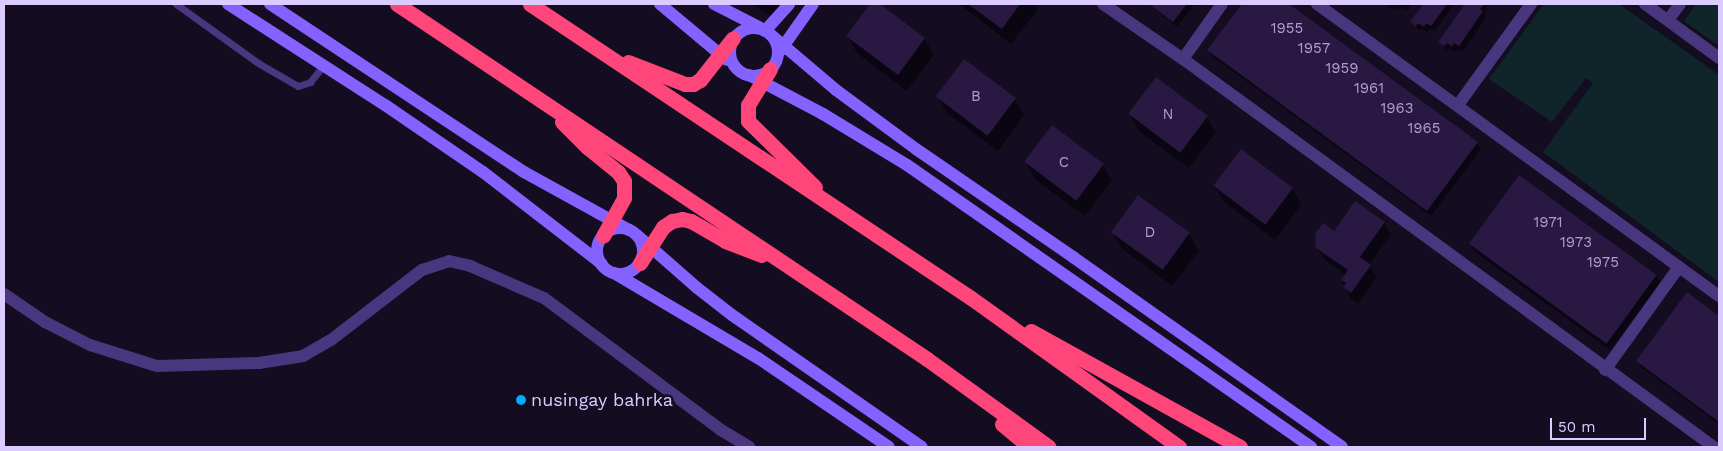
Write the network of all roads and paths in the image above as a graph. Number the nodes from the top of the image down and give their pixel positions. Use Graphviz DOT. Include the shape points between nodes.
graph roads {
  1 [pos="176,4"];
  2 [pos="228,4"];
  3 [pos="270,4"];
  4 [pos="397,4"];
  5 [pos="530,4"];
  6 [pos="660,4"];
  7 [pos="714,4"];
  8 [pos="789,4"];
  9 [pos="813,4"];
  10 [pos="1103,4"];
  11 [pos="1222,4"];
  12 [pos="1317,4"];
  13 [pos="1530,4"];
  14 [pos="1645,4"];
  15 [pos="1680,4"];
  16 [pos="1668,20"];
  17 [pos="766,31"];
  18 [pos="733,38"];
  19 [pos="781,50"];
  20 [pos="604,52"];
  21 [pos="1719,58"];
  22 [pos="1183,59"];
  23 [pos="716,61"];
  24 [pos="324,65"];
  25 [pos="735,68"];
  26 [pos="759,79"];
  27 [pos="546,104"];
  28 [pos="1458,105"];
  29 [pos="823,198"];
  30 [pos="612,220"];
  31 [pos="603,236"];
  32 [pos="638,238"];
  33 [pos="779,260"];
  34 [pos="640,262"];
  35 [pos="602,264"];
  36 [pos="1679,267"];
  37 [pos="614,273"];
  38 [pos="4,294"];
  39 [pos="1719,296"];
  40 [pos="971,298"];
  41 [pos="927,359"];
  42 [pos="1605,370"];
  43 [pos="749,447"];
  44 [pos="890,447"];
  45 [pos="922,447"];
  46 [pos="1029,447"];
  47 [pos="1049,447"];
  48 [pos="1179,447"];
  49 [pos="1240,447"];
  50 [pos="1311,447"];
  51 [pos="1342,447"];
  52 [pos="1714,447"];
  1 -- 24 [label="lane" via="258,63 298,86 310,82"];
  2 -- 24 [label="street"];
  3 -- 30 [label="street" via="524,172"];
  4 -- 27 [label="highway"];
  5 -- 20 [label="highway"];
  6 -- 23 [label="street" via="709,46"];
  7 -- 17 [label="street"];
  8 -- 17 [label="street"];
  9 -- 19 [label="street"];
  10 -- 22 [label="street"];
  11 -- 22 [label="street"];
  12 -- 28 [label="street"];
  13 -- 28 [label="street"];
  14 -- 16 [label="street"];
  15 -- 16 [label="street"];
  16 -- 21 [label="street"];
  17 -- 18 [label="street" via="747,28"];
  17 -- 19 [label="street"];
  18 -- 23 [label="highway"];
  18 -- 25 [label="street" via="729,53"];
  19 -- 26 [label="street"];
  19 -- 51 [label="street" via="916,149"];
  20 -- 23 [label="highway" via="685,84 696,82"];
  20 -- 29 [label="highway"];
  22 -- 42 [label="street"];
  23 -- 25 [label="street"];
  24 -- 35 [label="street" via="483,172"];
  25 -- 26 [label="street"];
  26 -- 29 [label="highway" via="747,110 751,126 791,161"];
  26 -- 50 [label="street" via="766,88 777,89 908,165"];
  27 -- 30 [label="highway" via="573,134 622,176 625,192"];
  27 -- 33 [label="highway"];
  28 -- 36 [label="street"];
  29 -- 40 [label="highway"];
  30 -- 31 [label="highway"];
  30 -- 32 [label="street"];
  31 -- 32 [label="street" via="615,229"];
  31 -- 35 [label="street" via="598,250"];
  32 -- 33 [label="highway" via="676,220 686,220 742,248"];
  32 -- 34 [label="highway"];
  32 -- 45 [label="street" via="732,315"];
  33 -- 41 [label="highway"];
  34 -- 37 [label="street" via="629,272"];
  35 -- 37 [label="street"];
  36 -- 39 [label="street"];
  36 -- 42 [label="street"];
  37 -- 44 [label="street" via="758,358"];
  38 -- 43 [label="street" via="45,322 90,345 157,366 259,363 302,356 331,340 422,270 449,261 470,266 544,298 721,430"];
  40 -- 48 [label="highway"];
  40 -- 49 [label="highway"];
  41 -- 46 [label="highway"];
  41 -- 47 [label="highway"];
  42 -- 52 [label="street"];
}
